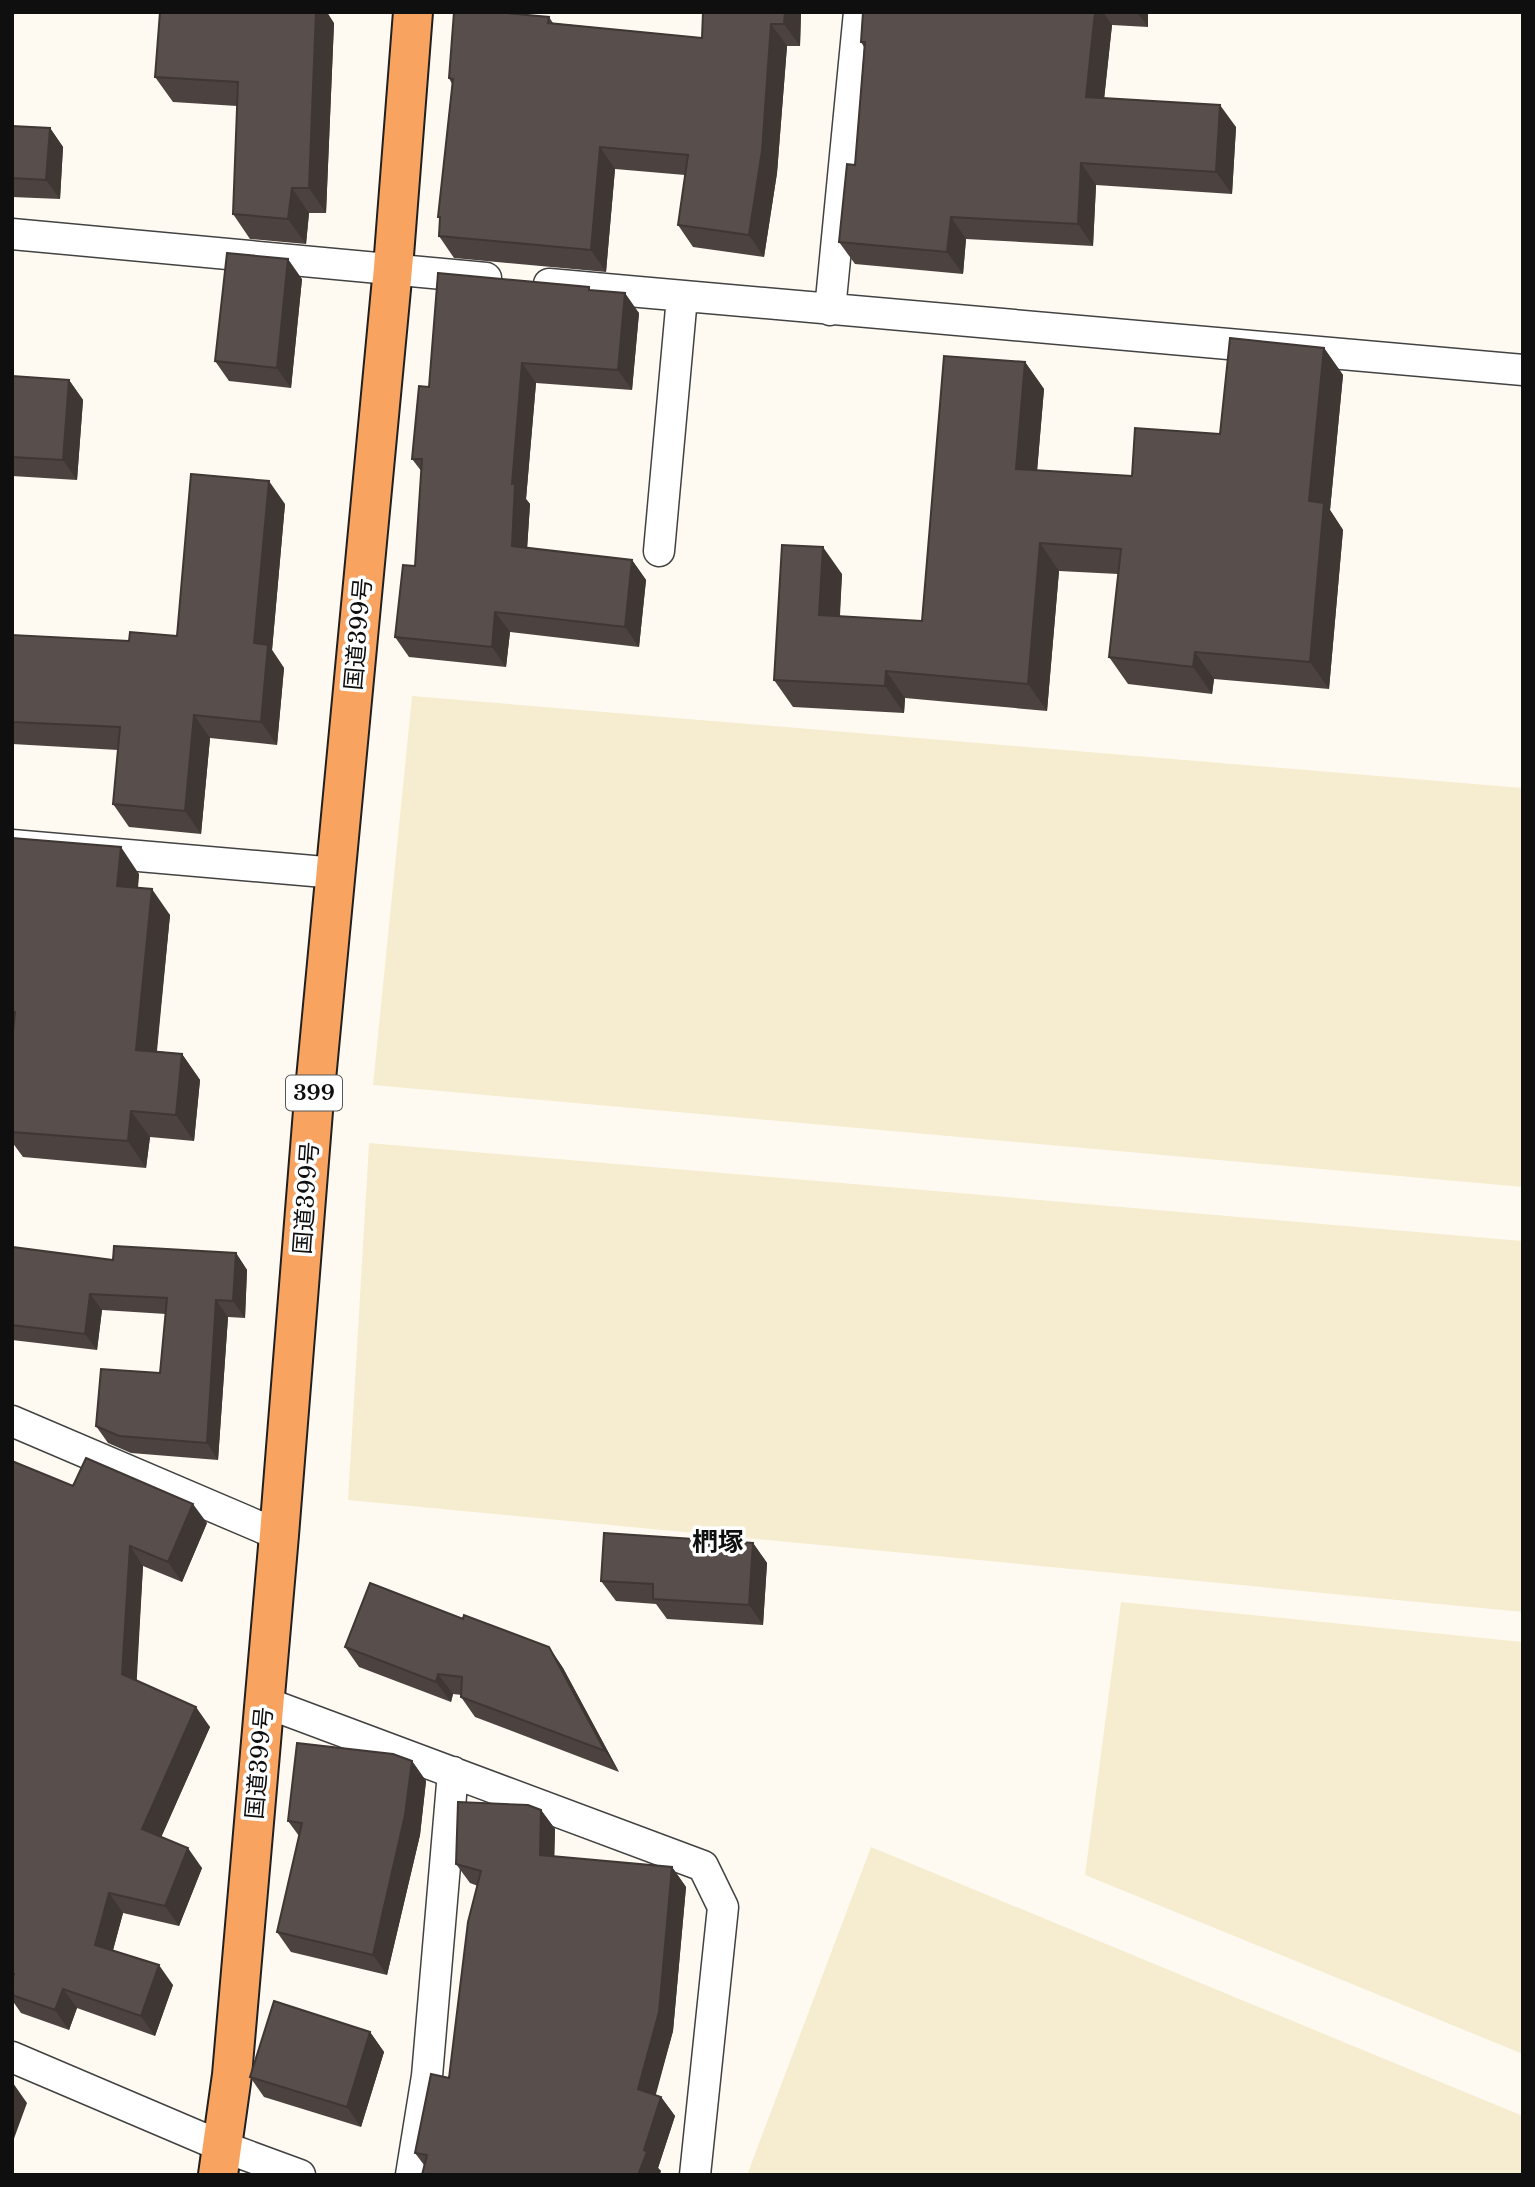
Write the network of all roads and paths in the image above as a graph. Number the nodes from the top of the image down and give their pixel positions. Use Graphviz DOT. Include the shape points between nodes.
graph roads {
  1 [pos="413,12"];
  2 [pos="859,12"];
  3 [pos="12,234"];
  4 [pos="393,268"];
  5 [pos="682,297"];
  6 [pos="830,310"];
  7 [pos="1523,370"];
  8 [pos="659,551"];
  9 [pos="12,845"];
  10 [pos="336,873"];
  11 [pos="12,1421"];
  12 [pos="279,1535"];
  13 [pos="264,1702"];
  14 [pos="453,1772"];
  15 [pos="12,2057"];
  16 [pos="219,2161"];
  17 [pos="300,2175"];
  18 [pos="411,2175"];
  19 [pos="695,2175"];
  1 -- 4 [label="highway, 国道399号 / 399"];
  2 -- 6 [label="lane"];
  3 -- 4 [label="lane"];
  4 -- 5 [label="lane"];
  4 -- 10 [label="highway, 国道399号 / 399"];
  5 -- 6 [label="lane"];
  5 -- 8 [label="lane"];
  6 -- 7 [label="lane"];
  9 -- 10 [label="lane"];
  10 -- 12 [label="highway, 国道399号 / 399"];
  11 -- 12 [label="lane"];
  12 -- 13 [label="highway, 国道399号 / 399"];
  13 -- 14 [label="lane"];
  13 -- 16 [label="highway, 国道399号 / 399" via="232,2075"];
  14 -- 18 [label="lane" via="427,2076"];
  14 -- 19 [label="lane" via="704,1866 723,1907"];
  15 -- 16 [label="lane"];
  16 -- 17 [label="lane"];
}
